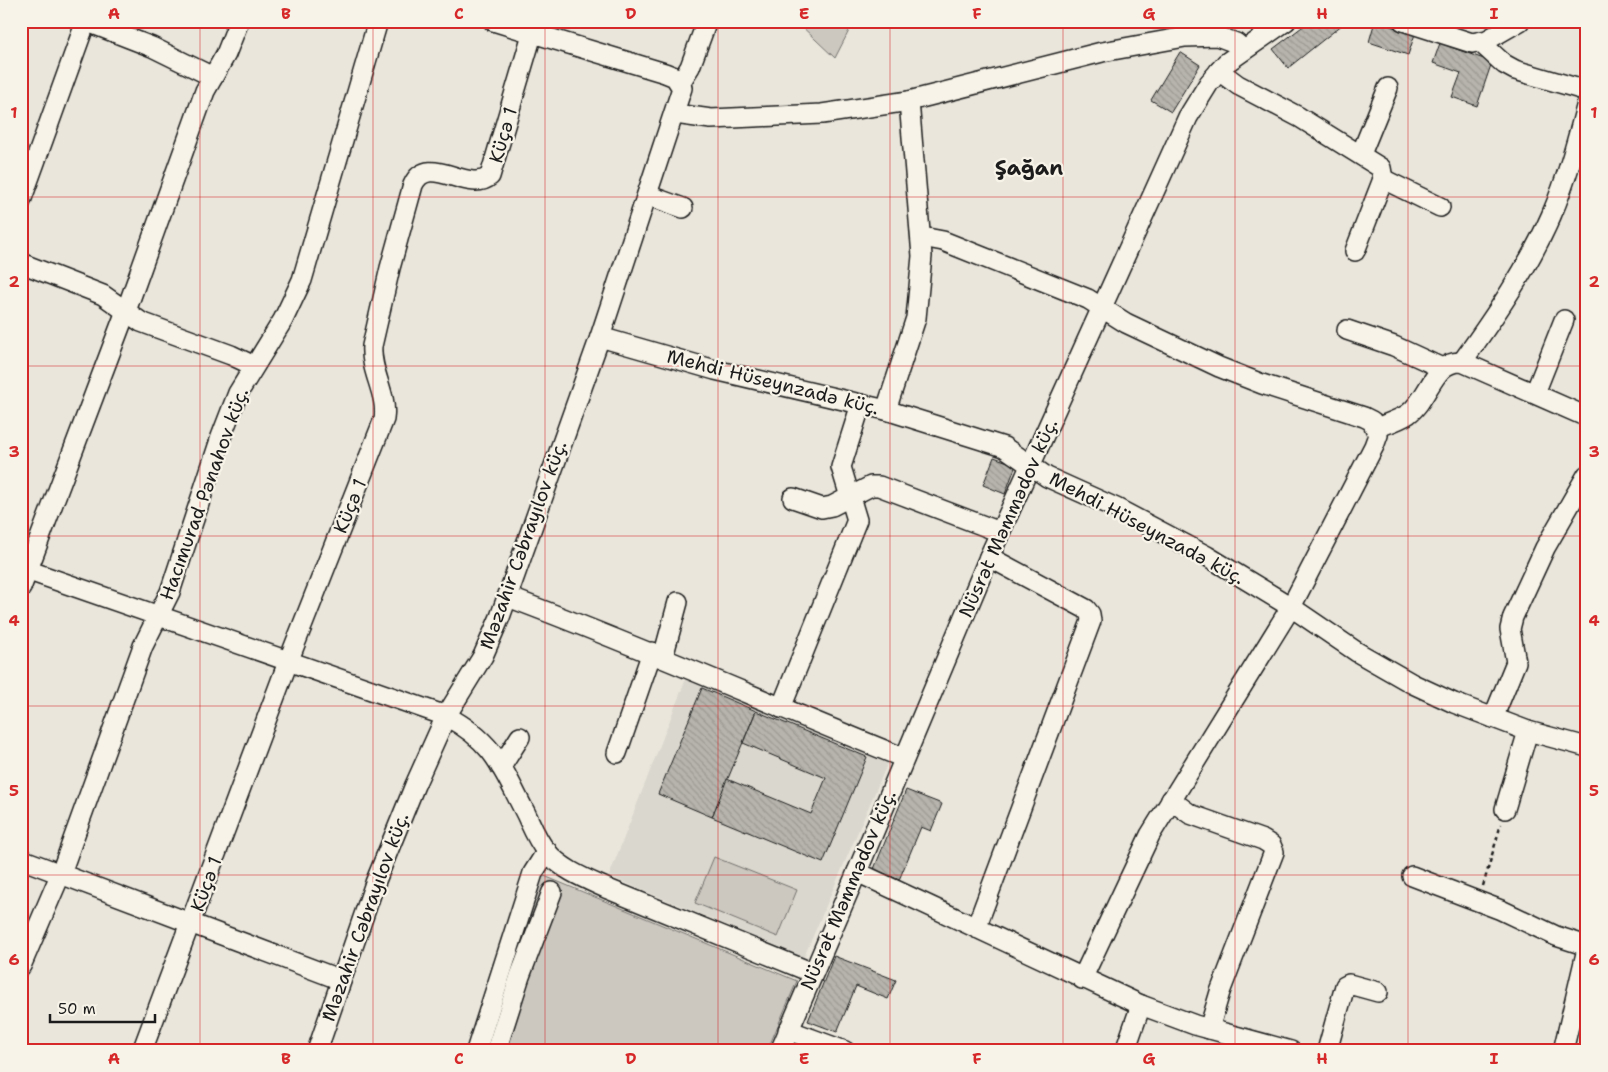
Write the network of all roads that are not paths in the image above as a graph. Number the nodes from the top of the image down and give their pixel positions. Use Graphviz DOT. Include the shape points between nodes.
graph roads {
  1 [pos="86,21"];
  2 [pos="239,21"];
  3 [pos="378,21"];
  4 [pos="492,21"];
  5 [pos="707,21"];
  6 [pos="1286,21"];
  7 [pos="1403,21"];
  8 [pos="1515,22"];
  9 [pos="534,28"];
  10 [pos="1480,43"];
  11 [pos="1243,49"];
  12 [pos="1219,71"];
  13 [pos="213,77"];
  14 [pos="680,82"];
  15 [pos="1388,88"];
  16 [pos="1587,91"];
  17 [pos="909,100"];
  18 [pos="1587,103"];
  19 [pos="675,114"];
  20 [pos="1361,154"];
  21 [pos="1383,179"];
  22 [pos="647,195"];
  23 [pos="21,201"];
  24 [pos="1440,207"];
  25 [pos="683,208"];
  26 [pos="922,237"];
  27 [pos="1354,251"];
  28 [pos="21,264"];
  29 [pos="1101,306"];
  30 [pos="126,311"];
  31 [pos="1564,320"];
  32 [pos="1347,330"];
  33 [pos="600,337"];
  34 [pos="1462,362"];
  35 [pos="254,366"];
  36 [pos="1442,368"];
  37 [pos="1535,393"];
  38 [pos="861,404"];
  39 [pos="886,410"];
  40 [pos="1587,417"];
  41 [pos="1376,428"];
  42 [pos="1031,466"];
  43 [pos="1587,474"];
  44 [pos="850,496"];
  45 [pos="793,498"];
  46 [pos="1000,532"];
  47 [pos="989,557"];
  48 [pos="24,575"];
  49 [pos="508,597"];
  50 [pos="678,602"];
  51 [pos="1291,608"];
  52 [pos="159,616"];
  53 [pos="658,655"];
  54 [pos="288,662"];
  55 [pos="781,708"];
  56 [pos="446,716"];
  57 [pos="1494,718"];
  58 [pos="1528,731"];
  59 [pos="520,737"];
  60 [pos="1587,748"];
  61 [pos="617,753"];
  62 [pos="904,758"];
  63 [pos="501,767"];
  64 [pos="1171,800"];
  65 [pos="1505,809"];
  66 [pos="547,852"];
  67 [pos="21,859"];
  68 [pos="857,872"];
  69 [pos="60,873"];
  70 [pos="1412,876"];
  71 [pos="552,892"];
  72 [pos="192,922"];
  73 [pos="976,928"];
  74 [pos="1587,948"];
  75 [pos="21,966"];
  76 [pos="813,972"];
  77 [pos="1082,979"];
  78 [pos="341,980"];
  79 [pos="1378,992"];
  80 [pos="1141,1005"];
  81 [pos="1209,1029"];
  82 [pos="788,1030"];
  83 [pos="142,1051"];
  84 [pos="317,1051"];
  85 [pos="476,1051"];
  86 [pos="496,1051"];
  87 [pos="780,1051"];
  88 [pos="845,1051"];
  89 [pos="1125,1051"];
  90 [pos="1291,1051"];
  91 [pos="1327,1051"];
  92 [pos="1563,1051"];
  1 -- 13 [label="street" via="152,47"];
  1 -- 23 [label="street"];
  2 -- 13 [label="street"];
  3 -- 35 [label="street, Hacımurad Pənahov küç." via="302,280 283,320"];
  4 -- 9 [label="street"];
  5 -- 14 [label="street" via="690,67"];
  6 -- 11 [label="street, Nüsrət Məmmədov küç."];
  7 -- 10 [label="street" via="1462,42"];
  8 -- 10 [label="street"];
  9 -- 14 [label="street" via="665,73"];
  9 -- 54 [label="street, Küçə 1" via="490,176 476,181 432,171 417,177 413,185 372,346 371,359 386,407 384,419"];
  10 -- 16 [label="street" via="1515,70"];
  11 -- 12 [label="street, Nüsrət Məmmədov küç."];
  11 -- 17 [label="street" via="1217,36 1168,39"];
  12 -- 20 [label="street"];
  12 -- 29 [label="street, Nüsrət Məmmədov küç." via="1188,117"];
  13 -- 30 [label="street"];
  14 -- 19 [label="street, Məzahir Cəbrayılov küç." via="682,88"];
  15 -- 20 [label="street"];
  17 -- 19 [label="street" via="813,114 711,119"];
  17 -- 26 [label="street"];
  18 -- 34 [label="street" via="1568,174 1551,217 1501,307"];
  19 -- 22 [label="street, Məzahir Cəbrayılov küç."];
  20 -- 21 [label="street" via="1381,168"];
  21 -- 24 [label="street"];
  21 -- 27 [label="street"];
  22 -- 25 [label="street"];
  22 -- 33 [label="street, Məzahir Cəbrayılov küç."];
  26 -- 29 [label="street" via="943,241 1074,292"];
  26 -- 39 [label="street" via="916,318"];
  28 -- 30 [label="street" via="104,295"];
  29 -- 41 [label="street" via="1126,323 1219,367 1364,417"];
  29 -- 42 [label="street, Nüsrət Məmmədov küç."];
  30 -- 35 [label="street" via="141,322"];
  30 -- 48 [label="street"];
  31 -- 37 [label="street"];
  32 -- 36 [label="street" via="1394,346"];
  33 -- 38 [label="street, Mehdi Hüseynzadə küç." via="715,370"];
  33 -- 49 [label="street, Məzahir Cəbrayılov küç."];
  34 -- 36 [label="street"];
  34 -- 37 [label="street"];
  35 -- 52 [label="street, Hacımurad Pənahov küç." via="238,394 221,436 170,592"];
  36 -- 41 [label="street" via="1418,405 1408,414"];
  37 -- 40 [label="street"];
  38 -- 39 [label="street, Mehdi Hüseynzadə küç."];
  38 -- 44 [label="street" via="841,467"];
  39 -- 42 [label="street, Mehdi Hüseynzadə küç." via="1004,447"];
  41 -- 51 [label="street" via="1378,435 1374,446"];
  42 -- 46 [label="street, Nüsrət Məmmədov küç."];
  42 -- 51 [label="street, Mehdi Hüseynzadə küç." via="1047,477 1116,508 1207,556"];
  43 -- 57 [label="street" via="1545,548 1513,617 1510,629 1516,662"];
  44 -- 45 [label="street" via="822,508"];
  44 -- 46 [label="street" via="871,486 879,486"];
  44 -- 55 [label="street" via="856,511 855,526"];
  46 -- 47 [label="street, Nüsrət Məmmədov küç."];
  47 -- 62 [label="street, Nüsrət Məmmədov küç."];
  47 -- 73 [label="street" via="1086,609 1091,621"];
  48 -- 52 [label="street"];
  49 -- 53 [label="street"];
  49 -- 56 [label="street, Məzahir Cəbrayılov küç." via="483,656"];
  50 -- 53 [label="street"];
  51 -- 57 [label="street, Mehdi Hüseynzadə küç." via="1392,673"];
  51 -- 64 [label="street"];
  52 -- 54 [label="street"];
  52 -- 69 [label="street, Hacımurad Pənahov küç." via="144,646"];
  53 -- 55 [label="street"];
  53 -- 61 [label="street"];
  54 -- 56 [label="street"];
  54 -- 72 [label="street, Küçə 1"];
  55 -- 62 [label="street"];
  56 -- 63 [label="street" via="478,735"];
  56 -- 78 [label="street, Məzahir Cəbrayılov küç." via="395,832"];
  57 -- 58 [label="street, Mehdi Hüseynzadə küç."];
  58 -- 60 [label="street, Mehdi Hüseynzadə küç."];
  58 -- 65 [label="street"];
  59 -- 63 [label="street"];
  62 -- 68 [label="street, Nüsrət Məmmədov küç."];
  63 -- 66 [label="street"];
  64 -- 77 [label="street" via="1141,854"];
  64 -- 81 [label="street" via="1190,814 1263,840 1271,845 1274,852"];
  66 -- 76 [label="street" via="575,873 608,889"];
  66 -- 85 [label="street" via="533,873"];
  67 -- 69 [label="street"];
  68 -- 73 [label="street"];
  68 -- 76 [label="street, Nüsrət Məmmədov küç."];
  69 -- 72 [label="street"];
  69 -- 75 [label="street, Hacımurad Pənahov küç."];
  70 -- 74 [label="street"];
  71 -- 86 [label="street"];
  72 -- 78 [label="street"];
  72 -- 83 [label="street, Küçə 1"];
  73 -- 77 [label="street"];
  74 -- 92 [label="street"];
  76 -- 82 [label="street, Nüsrət Məmmədov küç."];
  77 -- 80 [label="street"];
  78 -- 84 [label="street, Məzahir Cəbrayılov küç."];
  79 -- 91 [label="street" via="1349,984 1345,986"];
  80 -- 81 [label="street"];
  80 -- 89 [label="street"];
  81 -- 90 [label="street"];
  82 -- 87 [label="street, Nüsrət Məmmədov küç."];
  82 -- 88 [label="street"];
}
